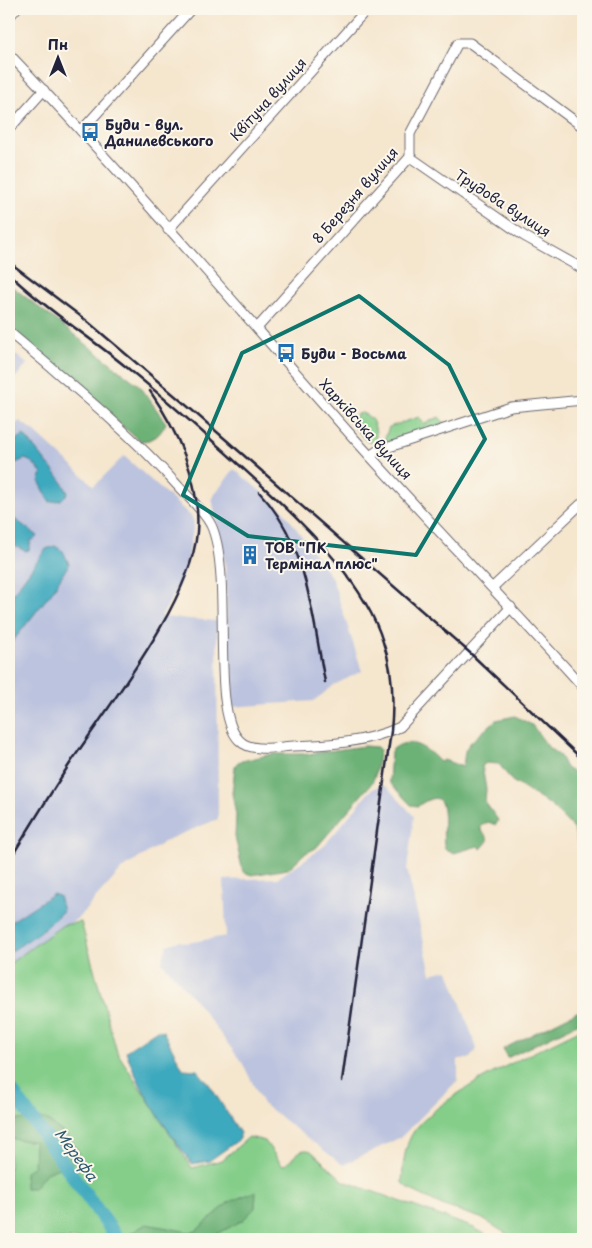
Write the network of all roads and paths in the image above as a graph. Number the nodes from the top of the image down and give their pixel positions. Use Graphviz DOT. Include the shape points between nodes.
graph roads {
  1 [pos="16,9"];
  2 [pos="190,9"];
  3 [pos="367,9"];
  4 [pos="9,17"];
  5 [pos="9,54"];
  6 [pos="44,90"];
  7 [pos="583,127"];
  8 [pos="9,129"];
  9 [pos="81,130"];
  10 [pos="410,157"];
  11 [pos="168,230"];
  12 [pos="583,269"];
  13 [pos="258,327"];
  14 [pos="9,332"];
  15 [pos="583,400"];
  16 [pos="370,456"];
  17 [pos="581,504"];
  18 [pos="493,587"];
  19 [pos="511,607"];
  20 [pos="583,687"];
  1 -- 4 [label="street"];
  2 -- 9 [label="street"];
  3 -- 11 [label="street, Квітуча вулиця"];
  5 -- 6 [label="street, Харківська вулиця"];
  6 -- 8 [label="street"];
  6 -- 9 [label="street, Харківська вулиця"];
  7 -- 10 [label="street, 8 Березня вулиця" via="470,43 458,43 410,134"];
  9 -- 11 [label="street, Харківська вулиця"];
  10 -- 12 [label="street, Трудова вулиця" via="524,236"];
  10 -- 13 [label="street, 8 Березня вулиця"];
  11 -- 13 [label="street, Харківська вулиця"];
  13 -- 16 [label="street, Харківська вулиця"];
  14 -- 19 [label="street" via="145,449 211,524 221,575 225,699 228,720 238,740 253,748 324,745 380,736 400,727"];
  15 -- 16 [label="street" via="511,407"];
  16 -- 18 [label="street, Харківська вулиця"];
  17 -- 18 [label="street"];
  18 -- 19 [label="street, Харківська вулиця"];
  19 -- 20 [label="street, Харківська вулиця"];
}
